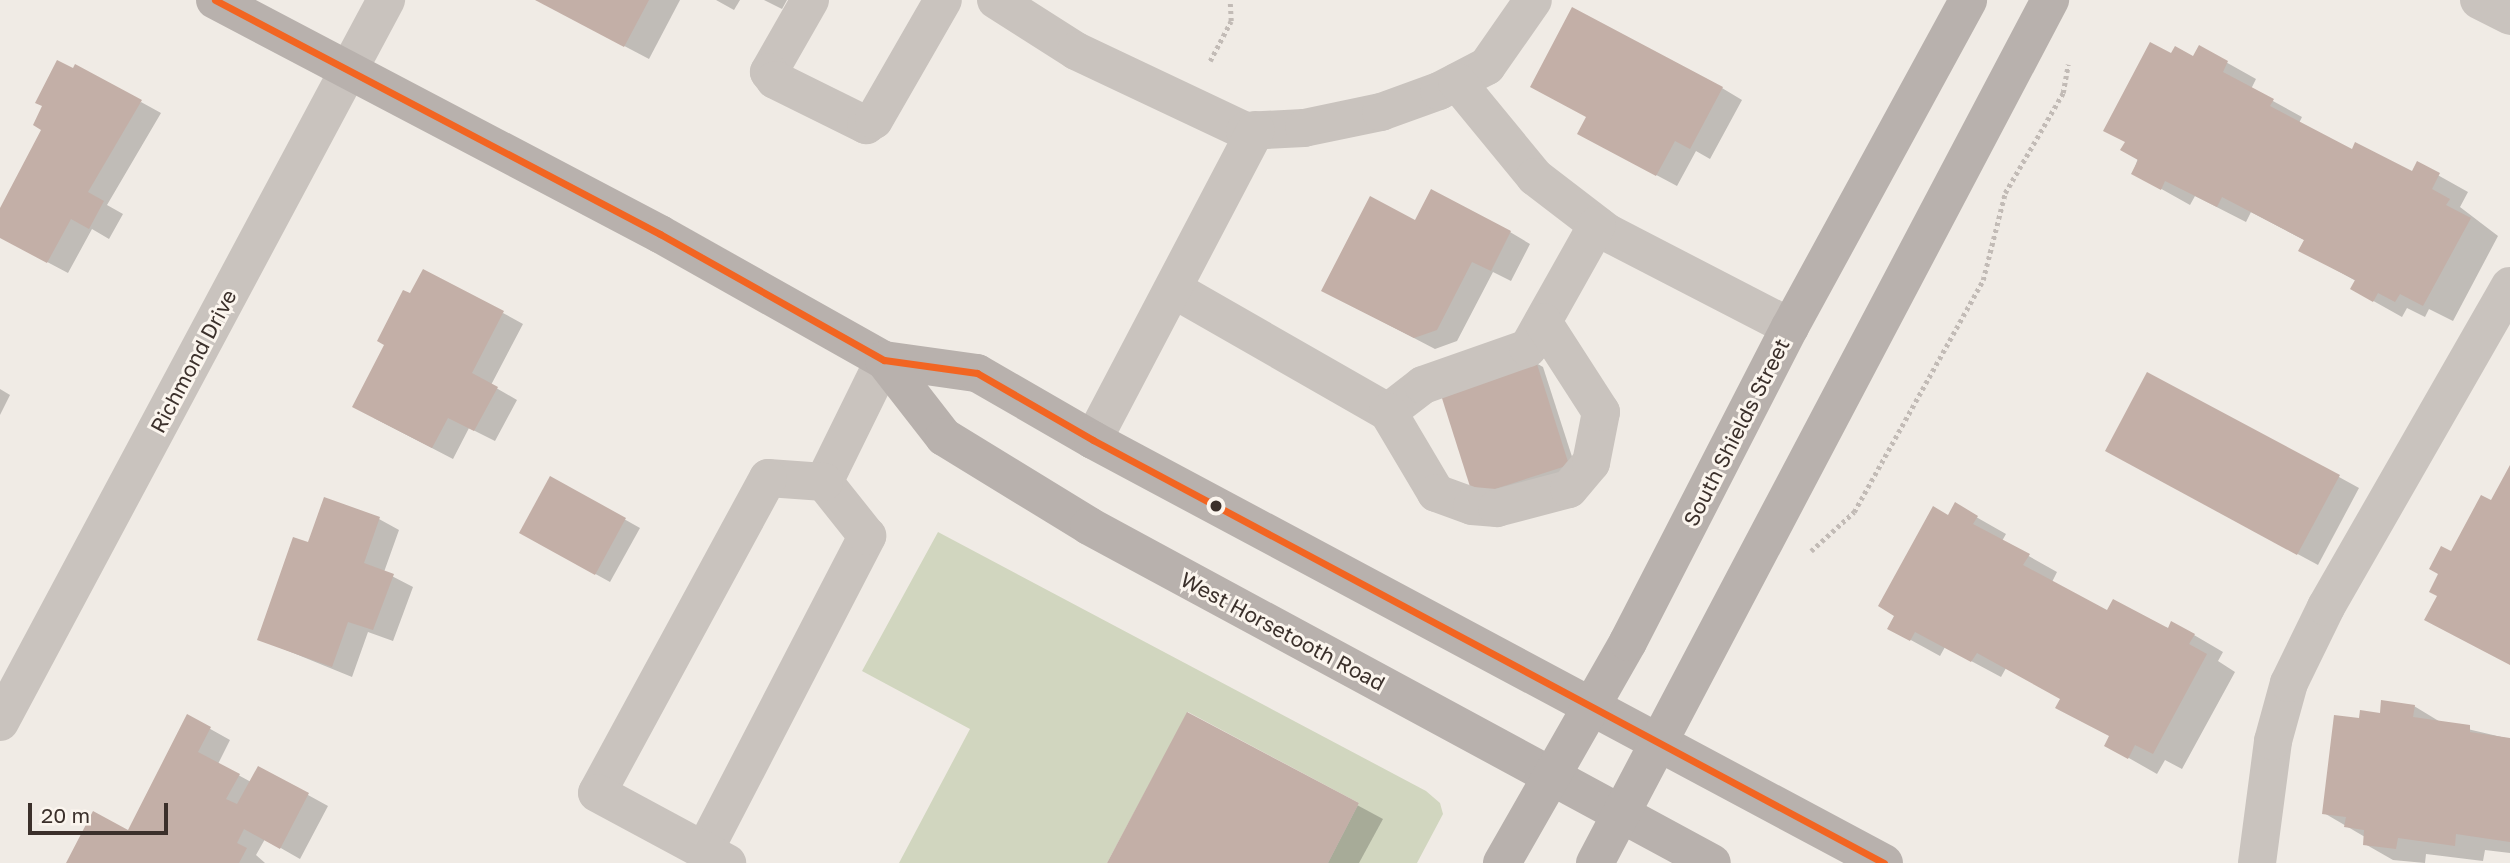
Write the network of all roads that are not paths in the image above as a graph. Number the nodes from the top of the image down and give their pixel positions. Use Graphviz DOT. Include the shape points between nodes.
graph roads {
  1 [pos="215,0"];
  2 [pos="386,0"];
  3 [pos="810,0"];
  4 [pos="943,0"];
  5 [pos="996,0"];
  6 [pos="1533,0"];
  7 [pos="1968,0"];
  8 [pos="2050,0"];
  9 [pos="2479,0"];
  10 [pos="2510,16"];
  11 [pos="347,71"];
  12 [pos="1457,82"];
  13 [pos="1256,130"];
  14 [pos="1597,225"];
  15 [pos="2510,286"];
  16 [pos="1173,289"];
  17 [pos="1543,322"];
  18 [pos="1790,327"];
  19 [pos="884,360"];
  20 [pos="1388,412"];
  21 [pos="1093,440"];
  22 [pos="824,482"];
  23 [pos="1590,706"];
  24 [pos="0,722"];
  25 [pos="1657,740"];
  26 [pos="1549,775"];
  27 [pos="1621,814"];
  28 [pos="715,857"];
  29 [pos="1502,863"];
  30 [pos="1595,863"];
  31 [pos="1712,863"];
  32 [pos="1884,863"];
  33 [pos="2257,863"];
  1 -- 11 [label="main road, West Horsetooth Road"];
  2 -- 11 [label="street, Richmond Drive"];
  3 -- 4 [label="street" via="771,69 771,77 866,125 874,120"];
  5 -- 13 [label="street" via="1076,51 1245,131"];
  6 -- 12 [label="street" via="1486,66"];
  7 -- 18 [label="main road, South Shields Street"];
  8 -- 25 [label="main road"];
  9 -- 10 [label="street"];
  11 -- 19 [label="main road, West Horsetooth Road" via="660,234"];
  11 -- 24 [label="street, Richmond Drive"];
  12 -- 13 [label="street" via="1381,112 1304,128"];
  12 -- 14 [label="street" via="1535,177"];
  13 -- 16 [label="street"];
  14 -- 17 [label="street"];
  14 -- 18 [label="street"];
  15 -- 33 [label="street" via="2326,607 2289,683 2273,741"];
  16 -- 20 [label="street"];
  16 -- 21 [label="street"];
  17 -- 20 [label="street" via="1528,348 1423,385"];
  17 -- 20 [label="street" via="1601,412 1591,463 1569,489 1497,508 1472,506 1436,493"];
  18 -- 23 [label="main road, South Shields Street"];
  19 -- 21 [label="main road, West Horsetooth Road" via="977,373"];
  19 -- 22 [label="street"];
  19 -- 26 [label="main road, West Horsetooth Road" via="944,437 955,444 1090,527"];
  21 -- 23 [label="main road, West Horsetooth Road"];
  22 -- 28 [label="street" via="867,536"];
  22 -- 28 [label="street" via="768,478 597,793"];
  23 -- 25 [label="main road, West Horsetooth Road"];
  23 -- 26 [label="main road, South Shields Street"];
  25 -- 27 [label="main road"];
  25 -- 32 [label="main road, West Horsetooth Road"];
  26 -- 27 [label="main road, West Horsetooth Road"];
  26 -- 29 [label="main road, South Shields Street"];
  27 -- 30 [label="main road"];
  27 -- 31 [label="main road, West Horsetooth Road"];
}
